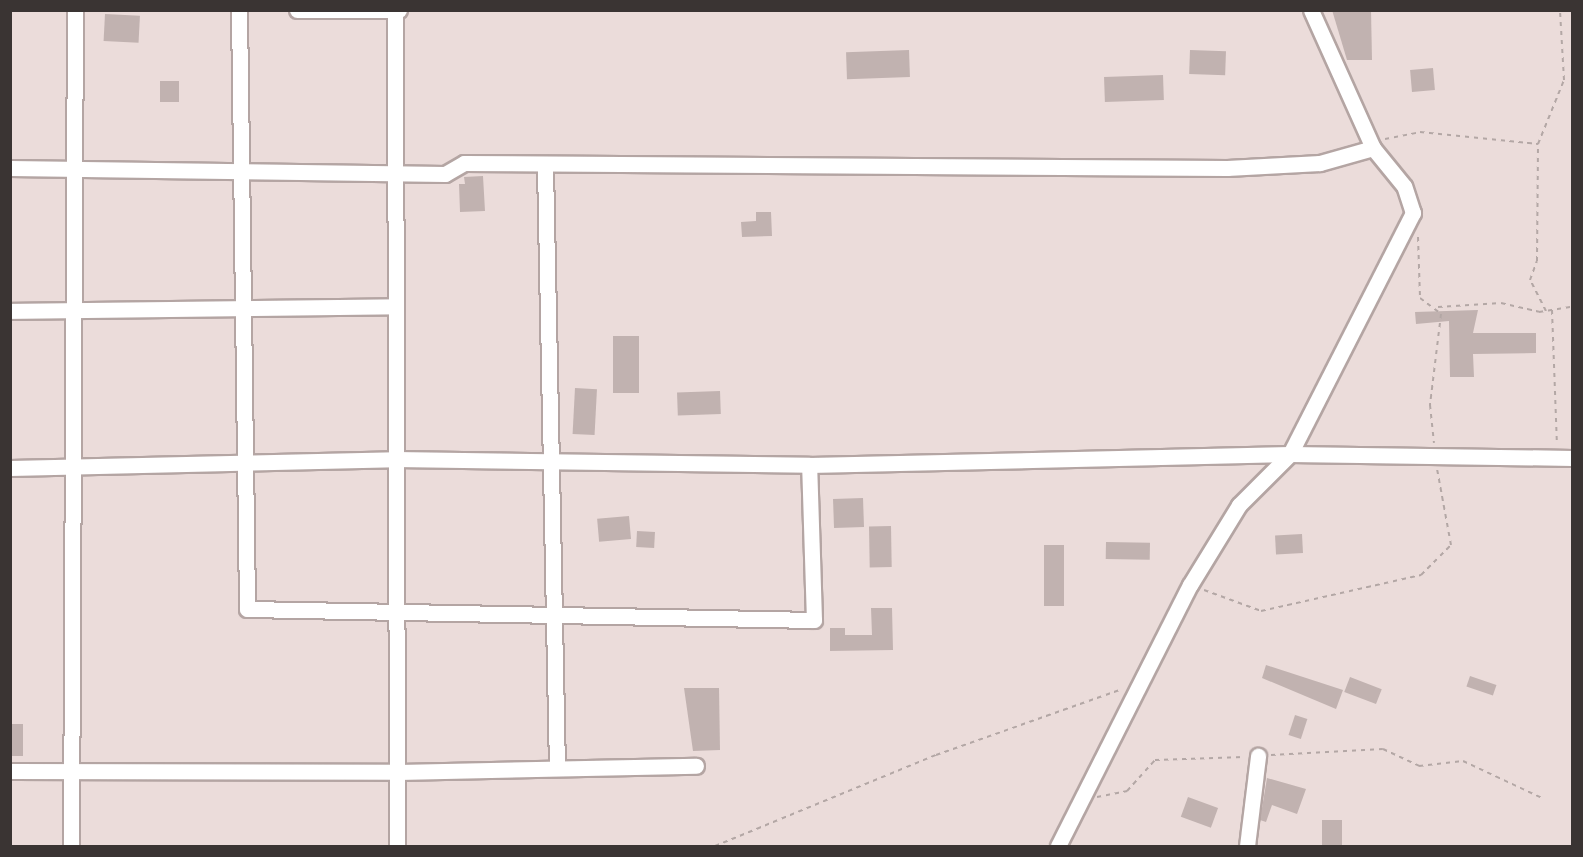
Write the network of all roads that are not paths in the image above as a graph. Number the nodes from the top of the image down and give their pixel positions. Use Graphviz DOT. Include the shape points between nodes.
graph roads {
  1 [pos="75,10"];
  2 [pos="239,10"];
  3 [pos="297,10"];
  4 [pos="1311,10"];
  5 [pos="396,11"];
  6 [pos="1372,145"];
  7 [pos="545,166"];
  8 [pos="10,168"];
  9 [pos="75,169"];
  10 [pos="393,171"];
  11 [pos="242,172"];
  12 [pos="393,306"];
  13 [pos="244,310"];
  14 [pos="10,311"];
  15 [pos="74,311"];
  16 [pos="1290,454"];
  17 [pos="551,458"];
  18 [pos="1565,458"];
  19 [pos="395,459"];
  20 [pos="247,462"];
  21 [pos="809,465"];
  22 [pos="10,468"];
  23 [pos="74,468"];
  24 [pos="396,614"];
  25 [pos="554,615"];
  26 [pos="1258,756"];
  27 [pos="696,766"];
  28 [pos="557,768"];
  29 [pos="10,771"];
  30 [pos="75,771"];
  31 [pos="398,772"];
  32 [pos="71,846"];
  33 [pos="397,846"];
  34 [pos="1058,846"];
  35 [pos="1247,846"];
  1 -- 9 [label="street"];
  2 -- 11 [label="street"];
  3 -- 5 [label="street"];
  4 -- 6 [label="street"];
  5 -- 10 [label="street"];
  6 -- 7 [label="street" via="1320,163 1227,168"];
  6 -- 16 [label="street" via="1404,186 1413,213"];
  7 -- 10 [label="street" via="464,163 445,174"];
  7 -- 17 [label="street"];
  8 -- 9 [label="street"];
  9 -- 11 [label="street"];
  9 -- 15 [label="street"];
  10 -- 11 [label="street"];
  10 -- 12 [label="street"];
  11 -- 13 [label="street"];
  12 -- 13 [label="street"];
  12 -- 19 [label="street"];
  13 -- 15 [label="street"];
  13 -- 20 [label="street"];
  14 -- 15 [label="street"];
  15 -- 23 [label="street"];
  16 -- 18 [label="street"];
  16 -- 21 [label="street"];
  16 -- 34 [label="street" via="1239,504 1190,585 1136,685"];
  17 -- 19 [label="street"];
  17 -- 21 [label="street"];
  17 -- 25 [label="street"];
  19 -- 20 [label="street"];
  19 -- 24 [label="street"];
  20 -- 23 [label="street"];
  20 -- 24 [label="street" via="248,609"];
  21 -- 25 [label="street" via="814,620"];
  22 -- 23 [label="street"];
  23 -- 30 [label="street"];
  24 -- 25 [label="street"];
  24 -- 31 [label="street"];
  25 -- 28 [label="street"];
  26 -- 35 [label="street"];
  27 -- 28 [label="street"];
  28 -- 31 [label="street"];
  29 -- 30 [label="street"];
  30 -- 31 [label="street"];
  30 -- 32 [label="street"];
  31 -- 33 [label="street"];
}
